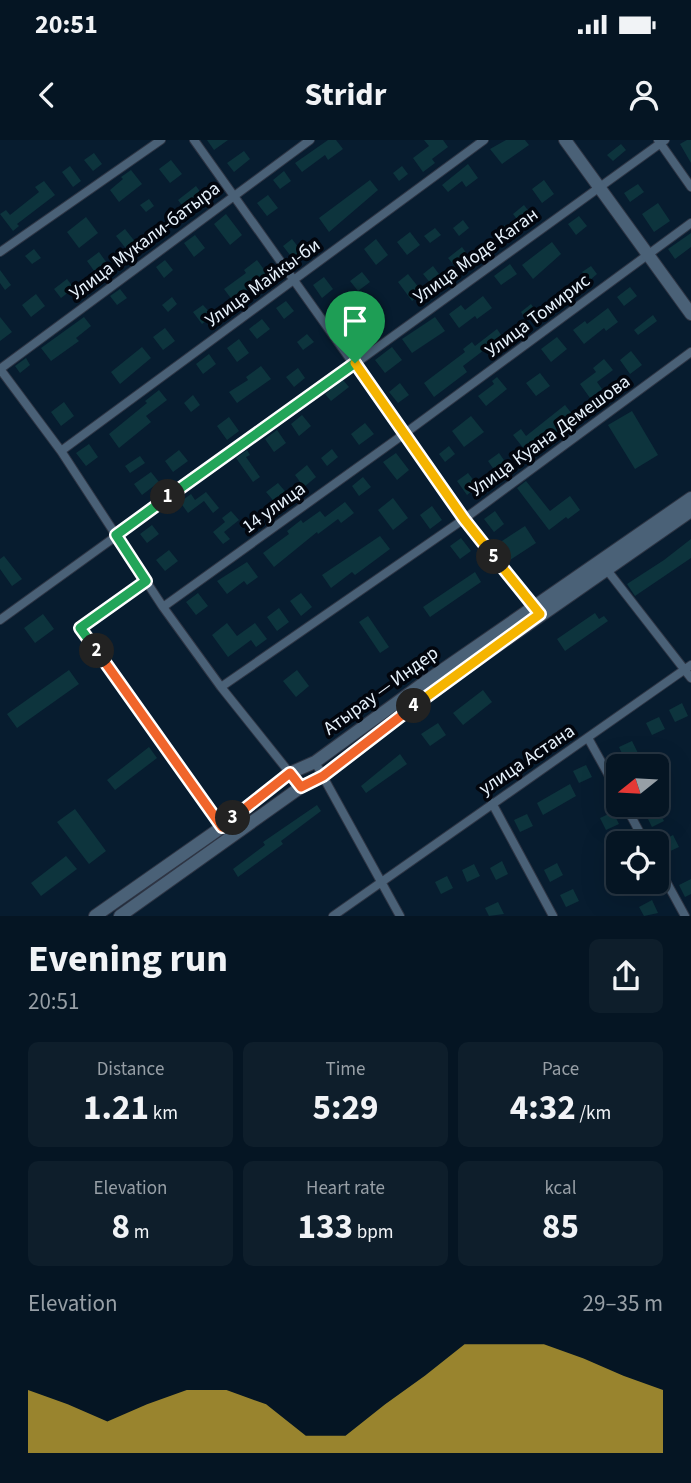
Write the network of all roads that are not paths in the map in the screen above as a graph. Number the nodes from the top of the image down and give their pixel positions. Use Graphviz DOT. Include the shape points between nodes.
graph roads {
  1 [pos="161,140"];
  2 [pos="194,140"];
  3 [pos="310,140"];
  4 [pos="484,140"];
  5 [pos="661,141"];
  6 [pos="572,144"];
  7 [pos="599,187"];
  8 [pos="691,187"];
  9 [pos="233,195"];
  10 [pos="691,223"];
  11 [pos="0,252"];
  12 [pos="647,254"];
  13 [pos="294,279"];
  14 [pos="691,314"];
  15 [pos="691,352"];
  16 [pos="355,363"];
  17 [pos="0,369"];
  18 [pos="404,435"];
  19 [pos="61,451"];
  20 [pos="691,498"];
  21 [pos="691,511"];
  22 [pos="464,519"];
  23 [pos="116,535"];
  24 [pos="607,570"];
  25 [pos="146,581"];
  26 [pos="163,607"];
  27 [pos="537,611"];
  28 [pos="0,620"];
  29 [pos="688,667"];
  30 [pos="691,678"];
  31 [pos="221,687"];
  32 [pos="588,738"];
  33 [pos="314,762"];
  34 [pos="606,770"];
  35 [pos="290,773"];
  36 [pos="323,776"];
  37 [pos="301,787"];
  38 [pos="492,803"];
  39 [pos="222,827"];
  40 [pos="381,881"];
  41 [pos="669,887"];
  42 [pos="95,916"];
  43 [pos="120,916"];
  44 [pos="333,916"];
  45 [pos="400,916"];
  46 [pos="553,916"];
  47 [pos="685,916"];
  1 -- 11 [label="street"];
  2 -- 9 [label="street"];
  3 -- 9 [label="street, Улица Мукали-батыра"];
  4 -- 13 [label="street, Улица Майкы-би"];
  5 -- 7 [label="street, Улица Моде Каган"];
  5 -- 8 [label="street"];
  6 -- 7 [label="main road"];
  7 -- 12 [label="main road"];
  7 -- 16 [label="street, Улица Моде Каган"];
  9 -- 13 [label="street"];
  9 -- 17 [label="street, Улица Мукали-батыра"];
  10 -- 12 [label="street, Улица Томирис"];
  12 -- 14 [label="main road"];
  12 -- 18 [label="street, Улица Томирис"];
  13 -- 16 [label="street"];
  13 -- 19 [label="street, Улица Майкы-би"];
  15 -- 22 [label="street, Улица Куана Демешова"];
  16 -- 18 [label="street"];
  16 -- 23 [label="street, Улица Моде Каган"];
  17 -- 19 [label="street"];
  18 -- 22 [label="street"];
  18 -- 26 [label="street, 14 улица"];
  19 -- 23 [label="street"];
  20 -- 27 [label="main road, Атырау — Индер"];
  21 -- 24 [label="main road, Атырау — Индер"];
  22 -- 27 [label="street"];
  22 -- 31 [label="street, Улица Куана Демешова"];
  23 -- 25 [label="street"];
  23 -- 28 [label="street, Улица Моде Каган"];
  24 -- 27 [label="main road, Атырау — Индер"];
  24 -- 29 [label="street"];
  25 -- 26 [label="street"];
  25 -- 39 [label="lane" via="80,628"];
  26 -- 31 [label="street"];
  27 -- 33 [label="main road, Атырау — Индер" via="425,682"];
  27 -- 36 [label="main road, Атырау — Индер"];
  29 -- 30 [label="street"];
  29 -- 32 [label="street, улица Астана"];
  31 -- 35 [label="street"];
  32 -- 34 [label="street"];
  32 -- 38 [label="street, улица Астана"];
  33 -- 35 [label="main road, Атырау — Индер"];
  33 -- 36 [label="street"];
  35 -- 37 [label="street"];
  35 -- 39 [label="main road, Атырау — Индер"];
  36 -- 37 [label="main road, Атырау — Индер"];
  36 -- 40 [label="street"];
  37 -- 43 [label="main road, Атырау — Индер"];
  38 -- 40 [label="street, улица Астана"];
  38 -- 46 [label="street"];
  39 -- 42 [label="main road, Атырау — Индер"];
  40 -- 44 [label="street, улица Астана"];
  40 -- 45 [label="street"];
  41 -- 47 [label="street"];
}
